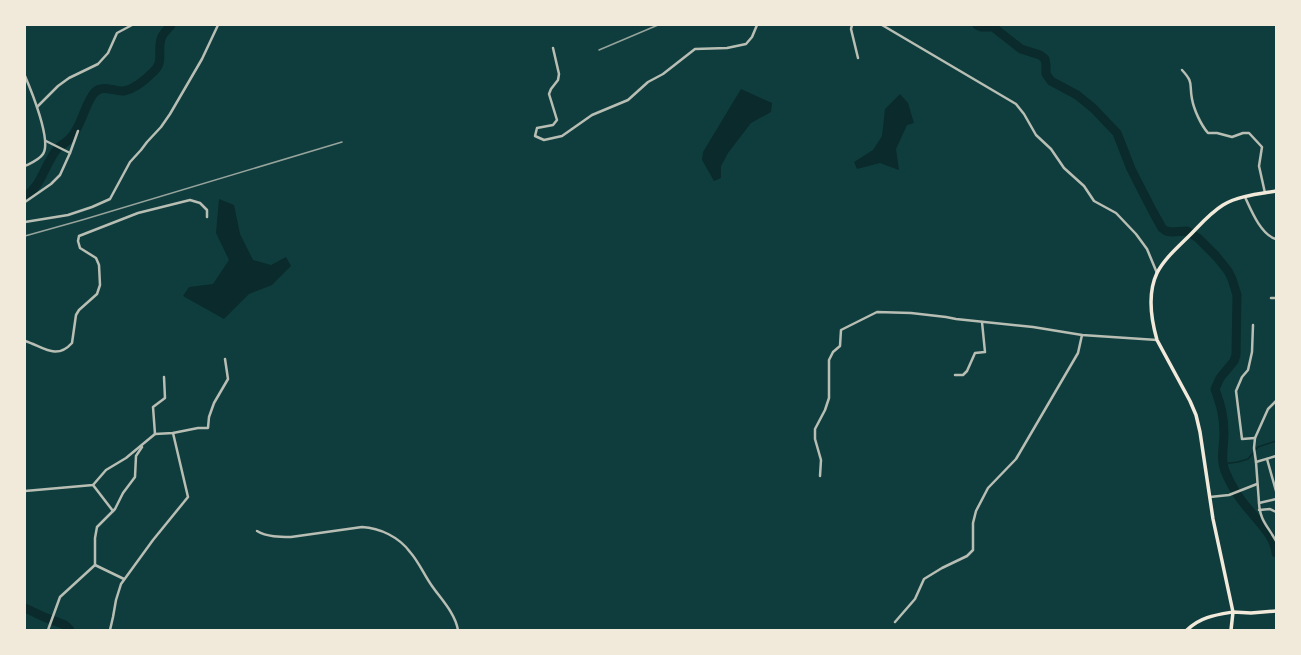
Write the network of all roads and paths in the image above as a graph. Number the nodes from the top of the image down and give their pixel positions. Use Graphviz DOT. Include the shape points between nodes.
graph roads {
  1 [pos="132,25"];
  2 [pos="218,25"];
  3 [pos="756,25"];
  4 [pos="852,25"];
  5 [pos="883,25"];
  6 [pos="553,48"];
  7 [pos="858,58"];
  8 [pos="1182,70"];
  9 [pos="25,76"];
  10 [pos="37,107"];
  11 [pos="78,131"];
  12 [pos="46,141"];
  13 [pos="70,153"];
  14 [pos="25,166"];
  15 [pos="1276,191"];
  16 [pos="1265,193"];
  17 [pos="1245,197"];
  18 [pos="25,202"];
  19 [pos="207,217"];
  20 [pos="25,222"];
  21 [pos="1276,239"];
  22 [pos="1157,273"];
  23 [pos="1271,298"];
  24 [pos="1276,298"];
  25 [pos="982,322"];
  26 [pos="1253,325"];
  27 [pos="1082,335"];
  28 [pos="1158,340"];
  29 [pos="25,341"];
  30 [pos="225,359"];
  31 [pos="956,375"];
  32 [pos="164,377"];
  33 [pos="1276,401"];
  34 [pos="173,433"];
  35 [pos="155,434"];
  36 [pos="1255,438"];
  37 [pos="143,444"];
  38 [pos="1276,456"];
  39 [pos="1268,459"];
  40 [pos="1256,462"];
  41 [pos="820,476"];
  42 [pos="1257,484"];
  43 [pos="93,485"];
  44 [pos="25,491"];
  45 [pos="1276,491"];
  46 [pos="1209,498"];
  47 [pos="1276,499"];
  48 [pos="1259,503"];
  49 [pos="1259,510"];
  50 [pos="113,511"];
  51 [pos="1276,512"];
  52 [pos="257,531"];
  53 [pos="1276,541"];
  54 [pos="95,565"];
  55 [pos="124,579"];
  56 [pos="1276,611"];
  57 [pos="1233,612"];
  58 [pos="895,622"];
  59 [pos="48,630"];
  60 [pos="110,630"];
  61 [pos="458,630"];
  62 [pos="1187,630"];
  63 [pos="1231,630"];
  1 -- 10 [label="street" via="117,33 102,60 69,78"];
  2 -- 20 [label="street" via="202,59 170,114 130,162 110,199 68,215"];
  3 -- 6 [label="street" via="752,37 746,44 727,48 695,49 663,74 648,82 628,100 592,115 562,136 544,140 535,136 537,128 553,125 558,120 549,94 559,74"];
  4 -- 7 [label="street"];
  5 -- 22 [label="street" via="1016,104 1036,136 1084,186 1094,201 1116,213 1136,234 1147,249"];
  8 -- 16 [label="street" via="1190,79 1192,99 1208,133 1232,137 1243,133 1249,134 1262,147 1259,166"];
  9 -- 10 [label="street"];
  10 -- 12 [label="street"];
  11 -- 13 [label="street"];
  12 -- 13 [label="street"];
  12 -- 14 [label="street" via="43,155"];
  13 -- 18 [label="street" via="60,175"];
  15 -- 16 [label="main road"];
  16 -- 17 [label="main road"];
  17 -- 21 [label="street" via="1267,235"];
  17 -- 22 [label="main road" via="1214,211 1170,254"];
  19 -- 29 [label="street" via="207,210 200,203 190,200 138,213 79,236 80,248 96,258 99,265 100,285 97,294 76,315 72,343 64,350 54,352"];
  22 -- 28 [label="main road" via="1151,301 1152,320"];
  23 -- 24 [label="street"];
  25 -- 27 [label="street"];
  25 -- 31 [label="street" via="985,352 975,353 964,375"];
  25 -- 41 [label="street" via="911,313 877,312 841,330 840,346 829,360 829,398 815,429 821,460"];
  26 -- 36 [label="street" via="1248,370 1236,391 1242,439"];
  27 -- 28 [label="street"];
  27 -- 58 [label="street" via="1078,353 1016,459 988,488 976,511 972,550 967,556 924,579 915,599"];
  28 -- 46 [label="main road" via="1196,415"];
  30 -- 34 [label="street" via="228,379 214,403 208,428"];
  32 -- 35 [label="street" via="165,398 154,407"];
  33 -- 36 [label="street" via="1268,409"];
  34 -- 35 [label="street"];
  34 -- 55 [label="street" via="188,497"];
  35 -- 37 [label="street"];
  36 -- 40 [label="street"];
  37 -- 43 [label="street" via="106,470"];
  37 -- 50 [label="street" via="136,456 135,477"];
  38 -- 39 [label="street"];
  39 -- 40 [label="street"];
  39 -- 45 [label="street"];
  40 -- 42 [label="street"];
  42 -- 46 [label="street" via="1236,493"];
  42 -- 48 [label="street"];
  43 -- 44 [label="street"];
  43 -- 50 [label="street"];
  46 -- 57 [label="main road"];
  47 -- 48 [label="street"];
  48 -- 49 [label="street"];
  49 -- 51 [label="street" via="1270,509"];
  49 -- 53 [label="street" via="1262,520"];
  50 -- 54 [label="street" via="98,527 95,538"];
  52 -- 61 [label="street" via="279,537 291,537 362,528 379,530 393,537 410,551 455,619"];
  54 -- 55 [label="street"];
  54 -- 59 [label="street" via="60,597"];
  55 -- 60 [label="street" via="117,593"];
  56 -- 57 [label="main road"];
  57 -- 62 [label="main road" via="1205,617"];
  57 -- 63 [label="main road"];
}
